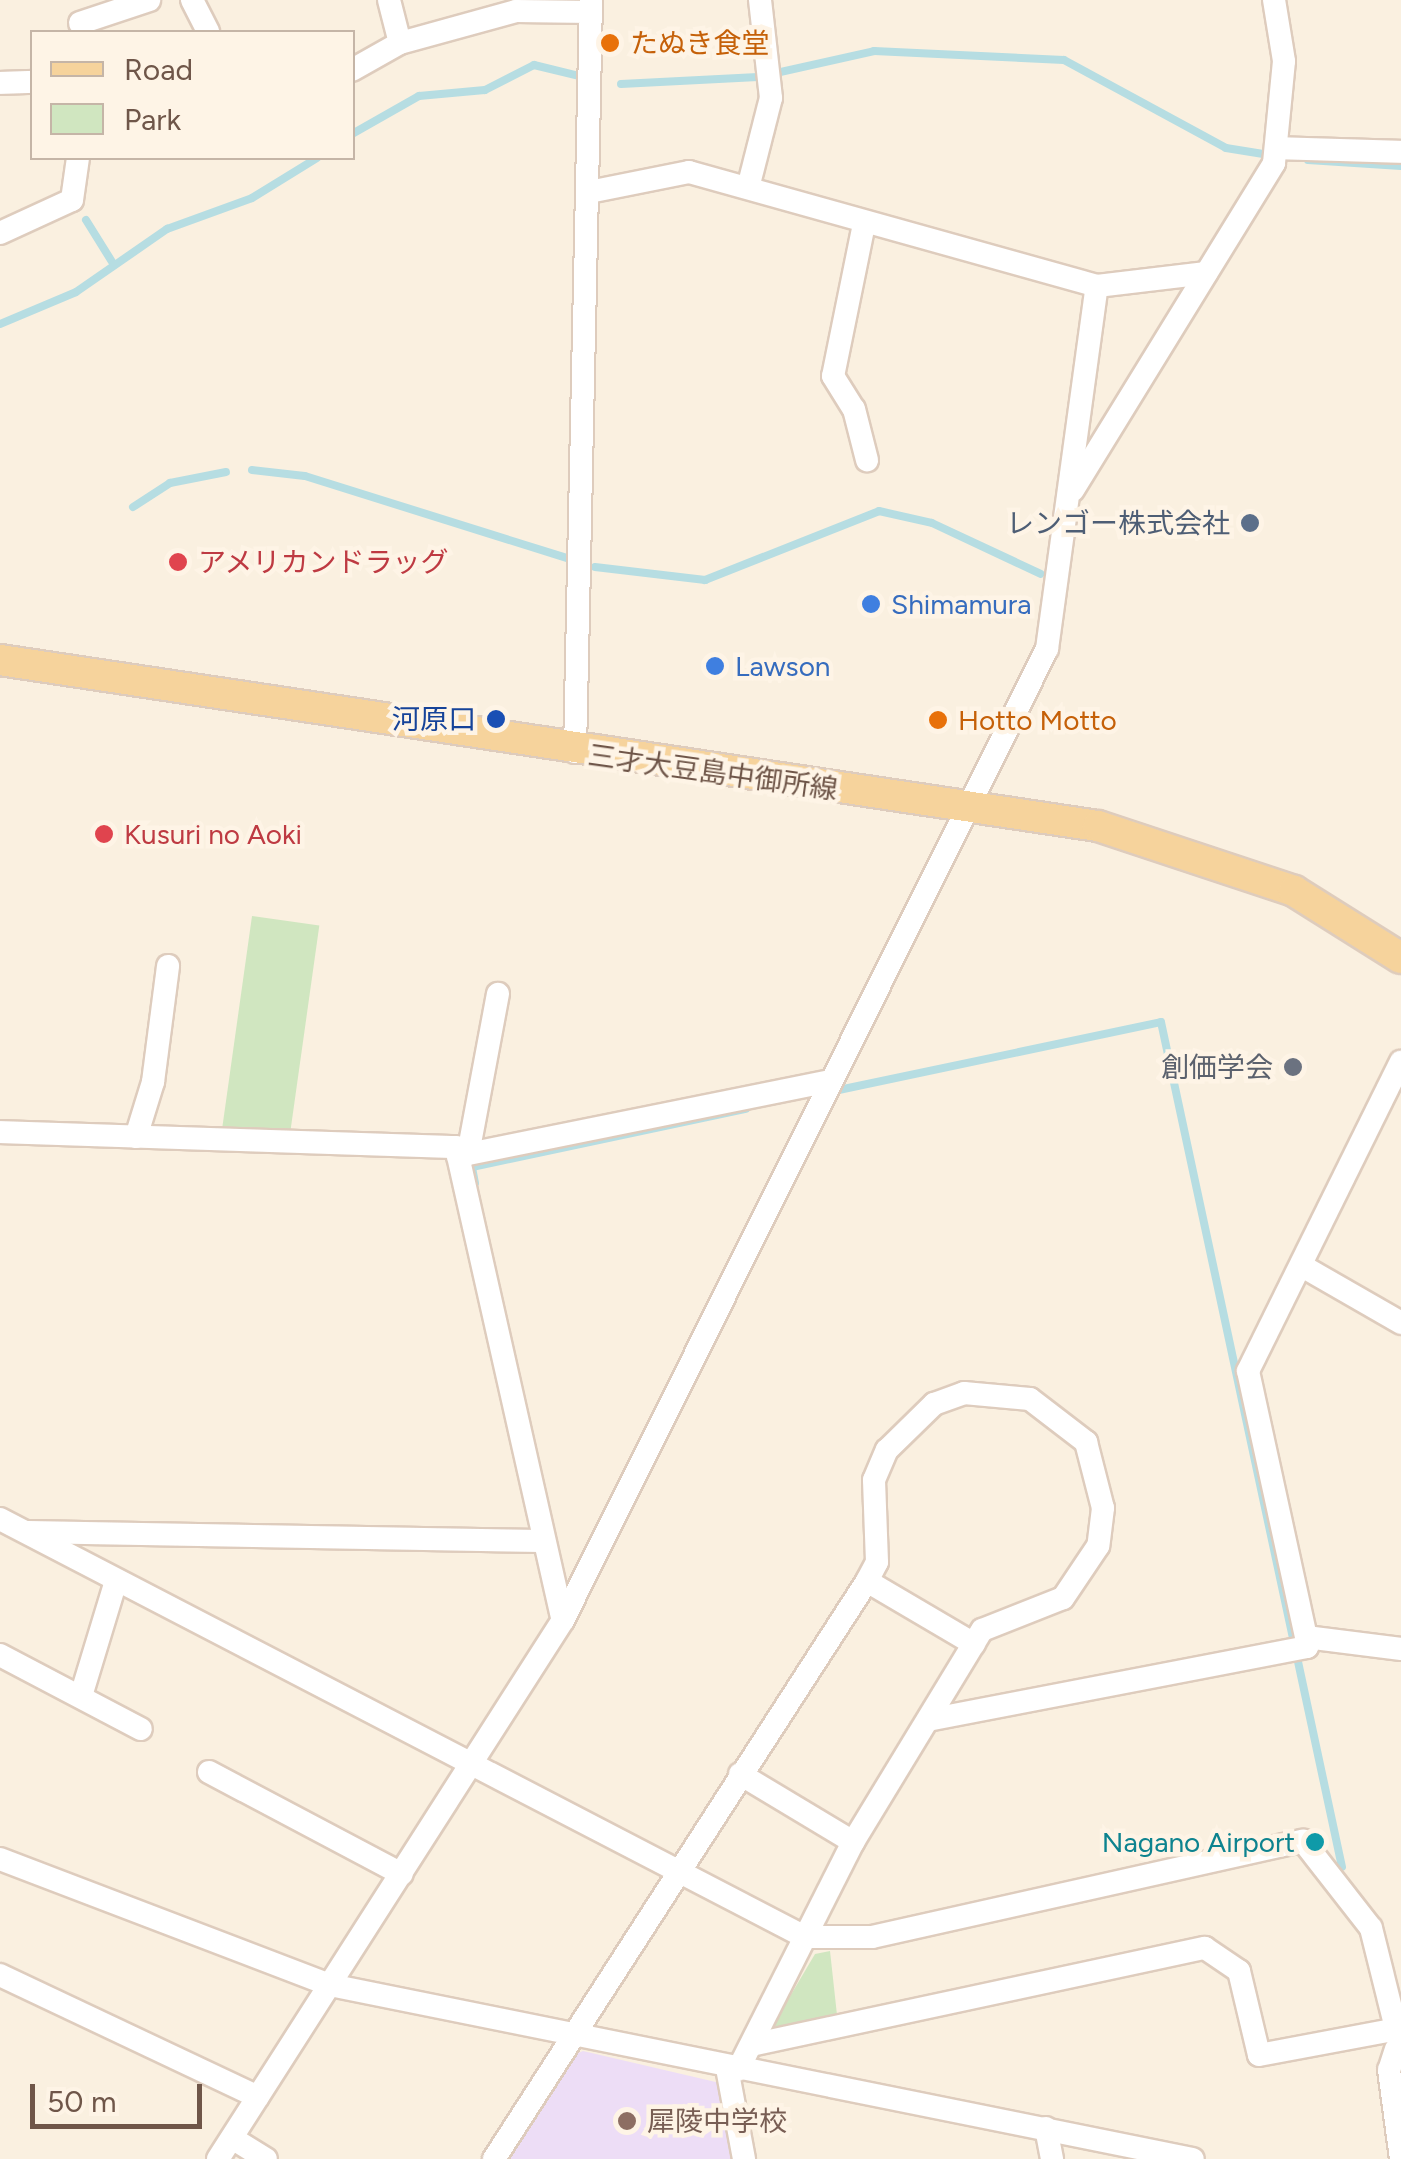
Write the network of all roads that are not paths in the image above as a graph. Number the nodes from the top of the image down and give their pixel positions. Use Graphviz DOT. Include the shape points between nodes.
graph roads {
  1 [pos="150,0"];
  2 [pos="192,0"];
  3 [pos="388,0"];
  4 [pos="760,0"];
  5 [pos="1274,0"];
  6 [pos="591,6"];
  7 [pos="80,18"];
  8 [pos="207,30"];
  9 [pos="400,42"];
  10 [pos="355,68"];
  11 [pos="30,82"];
  12 [pos="0,83"];
  13 [pos="1401,152"];
  14 [pos="1275,156"];
  15 [pos="78,160"];
  16 [pos="750,184"];
  17 [pos="589,192"];
  18 [pos="864,224"];
  19 [pos="0,233"];
  20 [pos="1206,274"];
  21 [pos="1096,286"];
  22 [pos="867,460"];
  23 [pos="1068,497"];
  24 [pos="0,660"];
  25 [pos="575,752"];
  26 [pos="963,807"];
  27 [pos="1401,958"];
  28 [pos="168,966"];
  29 [pos="498,994"];
  30 [pos="1401,1062"];
  31 [pos="831,1081"];
  32 [pos="0,1132"];
  33 [pos="136,1137"];
  34 [pos="463,1155"];
  35 [pos="1302,1266"];
  36 [pos="1401,1323"];
  37 [pos="0,1519"];
  38 [pos="24,1532"];
  39 [pos="542,1541"];
  40 [pos="867,1581"];
  41 [pos="116,1582"];
  42 [pos="564,1620"];
  43 [pos="1306,1637"];
  44 [pos="974,1644"];
  45 [pos="1401,1649"];
  46 [pos="0,1655"];
  47 [pos="81,1696"];
  48 [pos="933,1719"];
  49 [pos="141,1729"];
  50 [pos="472,1765"];
  51 [pos="209,1772"];
  52 [pos="740,1774"];
  53 [pos="853,1842"];
  54 [pos="0,1859"];
  55 [pos="680,1864"];
  56 [pos="402,1874"];
  57 [pos="805,1936"];
  58 [pos="2,1983"];
  59 [pos="330,1985"];
  60 [pos="571,2035"];
  61 [pos="1396,2043"];
  62 [pos="751,2045"];
  63 [pos="733,2069"];
  64 [pos="258,2097"];
  65 [pos="1046,2128"];
  66 [pos="232,2138"];
  67 [pos="218,2159"];
  68 [pos="266,2159"];
  69 [pos="494,2159"];
  70 [pos="744,2159"];
  71 [pos="1052,2159"];
  72 [pos="1194,2159"];
  73 [pos="1400,2159"];
  1 -- 7 [label="street"];
  2 -- 8 [label="street"];
  3 -- 9 [label="street"];
  4 -- 16 [label="street" via="764,75 772,98"];
  5 -- 14 [label="street" via="1284,61"];
  6 -- 9 [label="street" via="516,11"];
  6 -- 17 [label="street"];
  9 -- 10 [label="street"];
  11 -- 12 [label="street"];
  13 -- 14 [label="street"];
  14 -- 20 [label="street"];
  15 -- 19 [label="street" via="72,200"];
  16 -- 17 [label="street" via="689,172"];
  16 -- 18 [label="street"];
  17 -- 25 [label="street"];
  18 -- 21 [label="street"];
  18 -- 22 [label="street" via="833,376 854,409"];
  20 -- 21 [label="street"];
  20 -- 23 [label="street"];
  21 -- 23 [label="street"];
  23 -- 26 [label="street" via="1046,649"];
  24 -- 25 [label="main road, 三才大豆島中御所線"];
  25 -- 26 [label="main road, 三才大豆島中御所線"];
  26 -- 27 [label="main road, 三才大豆島中御所線" via="1098,826 1209,856 1294,891"];
  26 -- 31 [label="street"];
  28 -- 33 [label="street" via="153,1082"];
  29 -- 34 [label="street"];
  30 -- 35 [label="street"];
  31 -- 34 [label="street"];
  31 -- 42 [label="street"];
  32 -- 33 [label="street"];
  33 -- 34 [label="street" via="456,1147"];
  34 -- 39 [label="street"];
  35 -- 36 [label="street"];
  35 -- 43 [label="street" via="1248,1371 1247,1394"];
  37 -- 38 [label="street"];
  38 -- 39 [label="street"];
  38 -- 41 [label="street"];
  39 -- 42 [label="street"];
  40 -- 44 [label="street"];
  40 -- 44 [label="street" via="877,1562 874,1480 907,1426 964,1393 1046,1407 1086,1442 1104,1508 1098,1546 1063,1598 982,1630"];
  40 -- 52 [label="street"];
  41 -- 47 [label="street"];
  41 -- 50 [label="street"];
  42 -- 50 [label="street"];
  43 -- 45 [label="street"];
  43 -- 48 [label="street" via="1308,1647"];
  44 -- 48 [label="street"];
  46 -- 47 [label="street"];
  47 -- 49 [label="street"];
  48 -- 53 [label="street"];
  50 -- 55 [label="street"];
  50 -- 56 [label="street"];
  51 -- 56 [label="street"];
  52 -- 53 [label="street"];
  52 -- 55 [label="street"];
  53 -- 57 [label="street"];
  54 -- 59 [label="street"];
  55 -- 57 [label="street"];
  55 -- 60 [label="street"];
  56 -- 59 [label="street"];
  57 -- 61 [label="street" via="872,1937 1303,1841 1372,1928"];
  57 -- 62 [label="street"];
  58 -- 64 [label="street"];
  59 -- 60 [label="street"];
  59 -- 64 [label="street"];
  60 -- 63 [label="street"];
  60 -- 69 [label="street"];
  61 -- 62 [label="street" via="1258,2055 1240,1972 1205,1948"];
  61 -- 73 [label="street" via="1389,2070"];
  62 -- 63 [label="street"];
  63 -- 65 [label="street"];
  63 -- 70 [label="street"];
  64 -- 66 [label="street"];
  65 -- 71 [label="street"];
  65 -- 72 [label="street"];
  66 -- 67 [label="street"];
  66 -- 68 [label="street"];
}
